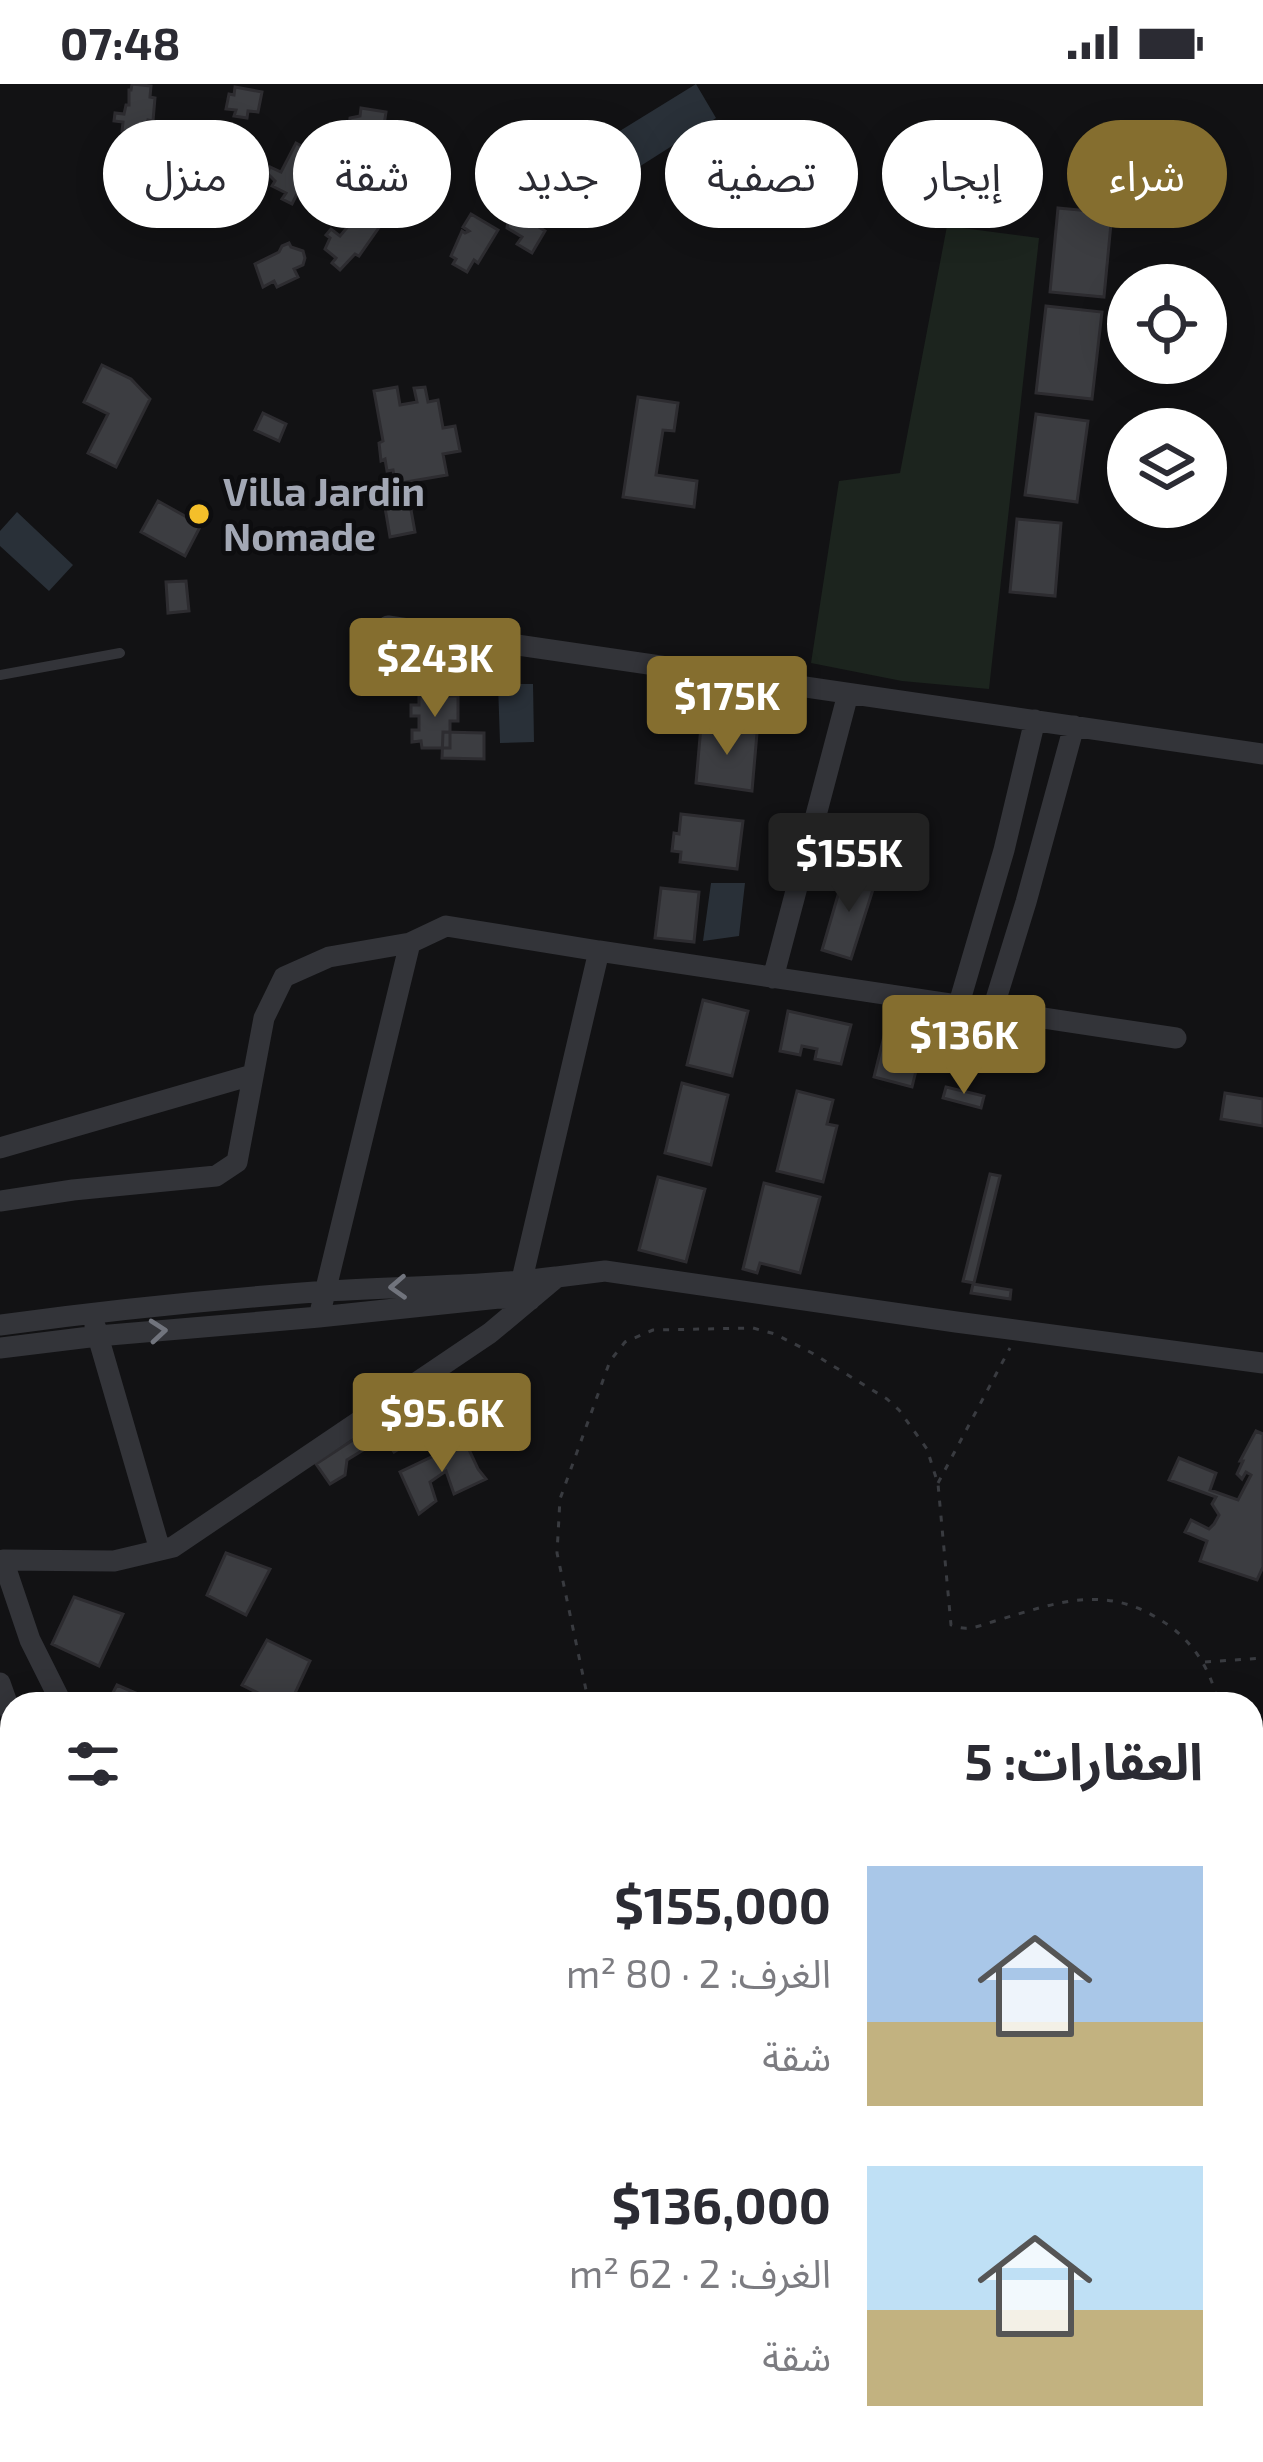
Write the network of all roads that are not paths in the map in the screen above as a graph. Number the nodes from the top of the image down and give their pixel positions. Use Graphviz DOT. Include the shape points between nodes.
graph roads {
  1 [pos="388,626"];
  2 [pos="120,653"];
  3 [pos="0,675"];
  4 [pos="848,694"];
  5 [pos="1035,720"];
  6 [pos="1074,726"];
  7 [pos="1263,754"];
  8 [pos="990,899"];
  9 [pos="1027,902"];
  10 [pos="410,943"];
  11 [pos="599,951"];
  12 [pos="773,978"];
  13 [pos="958,1006"];
  14 [pos="992,1012"];
  15 [pos="1176,1038"];
  16 [pos="252,1075"];
  17 [pos="0,1148"];
  18 [pos="0,1201"];
  19 [pos="325,1292"];
  20 [pos="523,1293"];
  21 [pos="91,1312"];
  22 [pos="319,1317"];
  23 [pos="0,1325"];
  24 [pos="98,1336"];
  25 [pos="0,1348"];
  26 [pos="1263,1364"];
  27 [pos="160,1550"];
  28 [pos="2,1560"];
  29 [pos="56,1692"];
  1 -- 4 [label="street"];
  2 -- 3 [label="lane"];
  4 -- 5 [label="street"];
  4 -- 12 [label="street"];
  5 -- 6 [label="street"];
  5 -- 8 [label="street"];
  6 -- 7 [label="street"];
  6 -- 9 [label="street"];
  8 -- 9 [label="street"];
  8 -- 13 [label="street"];
  9 -- 14 [label="street"];
  10 -- 11 [label="street" via="446,926"];
  10 -- 16 [label="street" via="328,957 284,977 264,1018"];
  10 -- 19 [label="street"];
  11 -- 12 [label="street"];
  11 -- 20 [label="street"];
  12 -- 13 [label="street"];
  13 -- 14 [label="street"];
  14 -- 15 [label="street"];
  16 -- 17 [label="street"];
  16 -- 18 [label="street" via="237,1162 216,1176"];
  20 -- 19 [label="street, one-way"];
  19 -- 21 [label="street"];
  19 -- 22 [label="street"];
  20 -- 22 [label="street"];
  20 -- 26 [label="street" via="556,1276 605,1270"];
  20 -- 27 [label="street" via="490,1333"];
  21 -- 23 [label="street"];
  21 -- 24 [label="street"];
  24 -- 22 [label="street, one-way"];
  24 -- 25 [label="street"];
  24 -- 27 [label="street"];
  27 -- 28 [label="street" via="114,1561"];
  28 -- 29 [label="street"];
}
